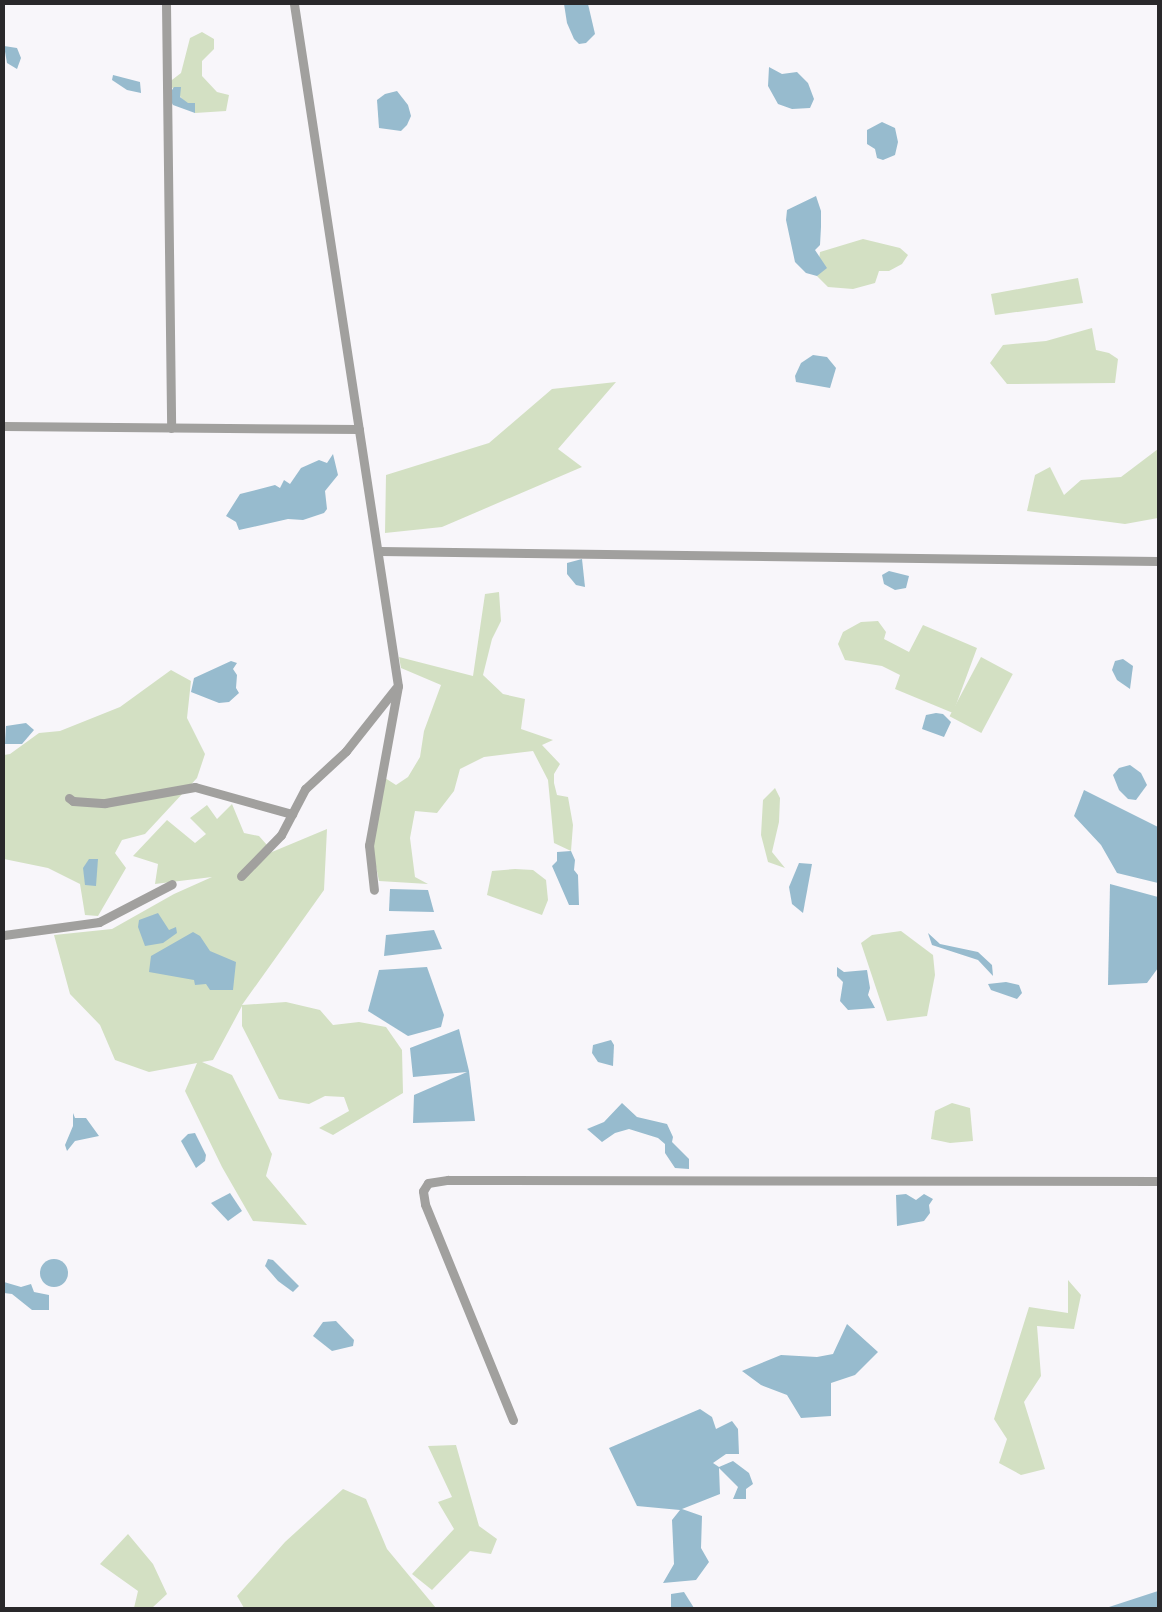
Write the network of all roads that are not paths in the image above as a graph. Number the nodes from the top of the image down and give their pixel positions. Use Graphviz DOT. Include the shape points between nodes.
graph roads {
  1 [pos="166,4"];
  2 [pos="294,4"];
  3 [pos="4,426"];
  4 [pos="171,428"];
  5 [pos="359,429"];
  6 [pos="380,551"];
  7 [pos="1158,561"];
  8 [pos="398,686"];
  9 [pos="69,798"];
  10 [pos="292,814"];
  11 [pos="241,876"];
  12 [pos="172,884"];
  13 [pos="374,890"];
  14 [pos="4,935"];
  15 [pos="1158,1181"];
  16 [pos="513,1420"];
  1 -- 4 [label="street"];
  2 -- 5 [label="street"];
  3 -- 4 [label="street"];
  4 -- 5 [label="street"];
  5 -- 6 [label="street"];
  6 -- 7 [label="street"];
  6 -- 8 [label="street" via="387,626"];
  8 -- 10 [label="street" via="346,751 305,789"];
  8 -- 13 [label="street" via="369,845"];
  9 -- 10 [label="street" via="73,801 105,802 195,787"];
  10 -- 11 [label="street" via="281,835"];
  12 -- 14 [label="street" via="100,922"];
  15 -- 16 [label="street" via="448,1180 428,1183 423,1190 425,1204"];
}
